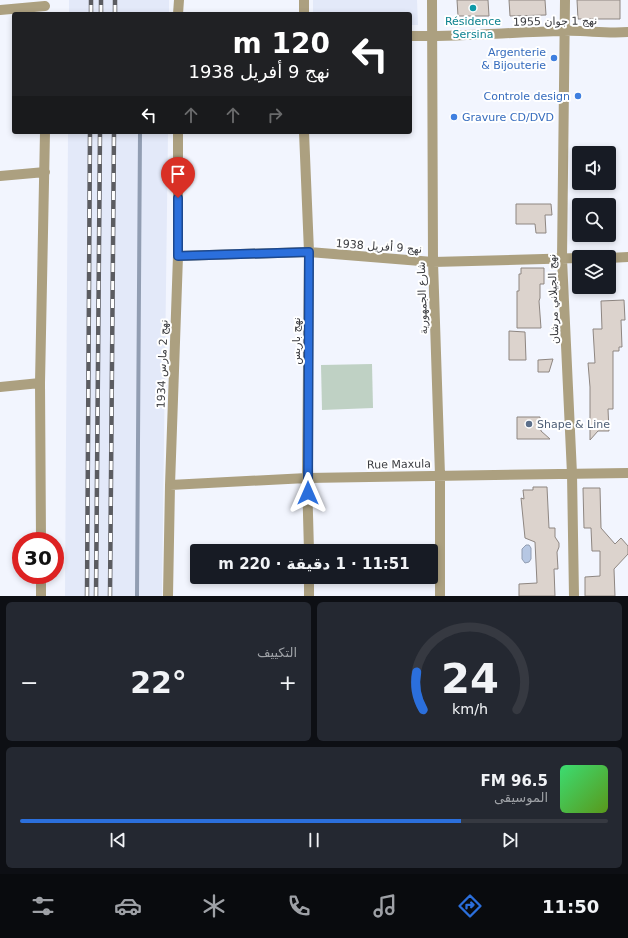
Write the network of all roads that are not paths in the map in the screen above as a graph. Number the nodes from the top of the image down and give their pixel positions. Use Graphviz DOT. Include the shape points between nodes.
graph roads {
  1 [pos="179,0"];
  2 [pos="304,0"];
  3 [pos="432,0"];
  4 [pos="565,0"];
  5 [pos="45,7"];
  6 [pos="0,10"];
  7 [pos="178,12"];
  8 [pos="304,12"];
  9 [pos="565,31"];
  10 [pos="628,32"];
  11 [pos="412,36"];
  12 [pos="432,36"];
  13 [pos="45,134"];
  14 [pos="178,134"];
  15 [pos="304,134"];
  16 [pos="45,172"];
  17 [pos="0,176"];
  18 [pos="309,252"];
  19 [pos="178,256"];
  20 [pos="628,257"];
  21 [pos="572,258"];
  22 [pos="616,258"];
  23 [pos="562,259"];
  24 [pos="433,262"];
  25 [pos="40,383"];
  26 [pos="0,387"];
  27 [pos="628,473"];
  28 [pos="572,474"];
  29 [pos="440,475"];
  30 [pos="307,478"];
  31 [pos="170,485"];
  32 [pos="42,532"];
  33 [pos="309,544"];
  34 [pos="41,584"];
  35 [pos="309,584"];
  36 [pos="41,596"];
  37 [pos="168,596"];
  38 [pos="309,596"];
  39 [pos="440,596"];
  40 [pos="574,596"];
  1 -- 7 [label="street"];
  2 -- 8 [label="street"];
  3 -- 12 [label="street, شارع الجمهورية"];
  4 -- 9 [label="street, نهج الجيلاني مرشان"];
  5 -- 6 [label="street"];
  9 -- 10 [label="street, نهج 1 جوان 1955"];
  9 -- 12 [label="street, نهج 1 جوان 1955"];
  9 -- 23 [label="street, نهج الجيلاني مرشان"];
  11 -- 12 [label="street, نهج 1 جوان 1955"];
  12 -- 24 [label="street, شارع الجمهورية"];
  13 -- 16 [label="street"];
  14 -- 19 [label="street, نهج 2 مارس 1934"];
  15 -- 18 [label="street, نهج باريس"];
  16 -- 17 [label="street"];
  16 -- 25 [label="street"];
  18 -- 19 [label="street, نهج 9 أفريل 1938"];
  18 -- 24 [label="street, نهج 9 أفريل 1938"];
  18 -- 30 [label="street, نهج باريس"];
  19 -- 31 [label="street, نهج 2 مارس 1934"];
  20 -- 22 [label="street"];
  21 -- 23 [label="street, نهج 9 أفريل 1938"];
  23 -- 24 [label="street, نهج 9 أفريل 1938"];
  23 -- 28 [label="street, نهج الجيلاني مرشان"];
  24 -- 29 [label="street, شارع الجمهورية"];
  25 -- 26 [label="street"];
  25 -- 32 [label="street"];
  27 -- 28 [label="street, Rue Maxula"];
  28 -- 29 [label="street, Rue Maxula"];
  28 -- 40 [label="street, نهج الجيلاني مرشان"];
  29 -- 30 [label="street, Rue Maxula"];
  29 -- 39 [label="street, شارع الجمهورية"];
  30 -- 31 [label="street, Rue Maxula"];
  30 -- 33 [label="street, نهج باريس"];
  31 -- 37 [label="street, نهج 2 مارس 1934"];
  34 -- 36 [label="street"];
  35 -- 38 [label="street"];
}
